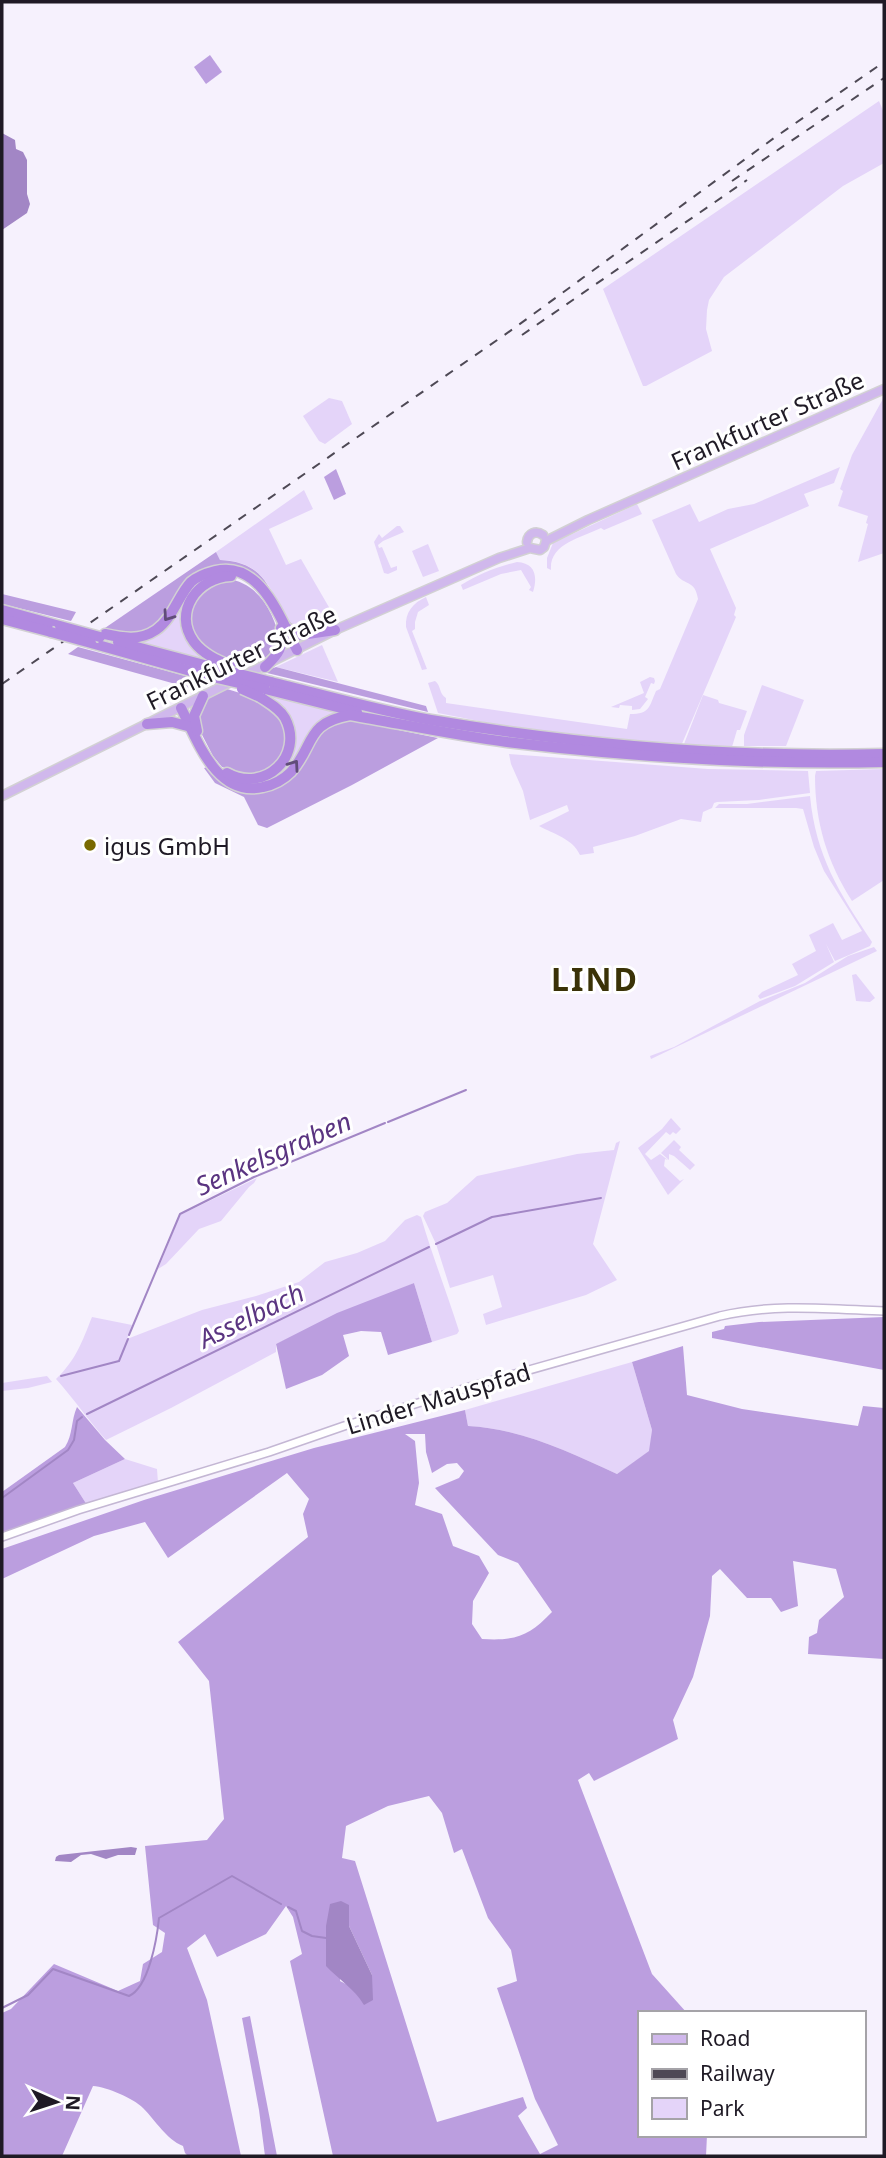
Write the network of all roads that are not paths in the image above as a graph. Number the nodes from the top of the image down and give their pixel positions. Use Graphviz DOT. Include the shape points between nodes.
graph roads {
  1 [pos="884,389"];
  2 [pos="544,538"];
  3 [pos="529,545"];
  4 [pos="2,610"];
  5 [pos="2,619"];
  6 [pos="283,627"];
  7 [pos="55,629"];
  8 [pos="335,630"];
  9 [pos="99,638"];
  10 [pos="295,651"];
  11 [pos="265,667"];
  12 [pos="227,668"];
  13 [pos="265,689"];
  14 [pos="203,696"];
  15 [pos="183,707"];
  16 [pos="146,724"];
  17 [pos="401,724"];
  18 [pos="430,724"];
  19 [pos="448,728"];
  20 [pos="194,729"];
  21 [pos="884,754"];
  22 [pos="884,762"];
  23 [pos="2,796"];
  24 [pos="884,1311"];
  25 [pos="2,1537"];
  1 -- 2 [label="main road, Frankfurter Straße"];
  2 -- 3 [label="main road" via="540,550"];
  2 -- 3 [label="main road" via="533,533"];
  3 -- 8 [label="main road, Frankfurter Straße"];
  4 -- 7 [label="highway"];
  5 -- 7 [label="highway"];
  6 -- 8 [label="highway" via="301,635"];
  6 -- 9 [label="highway, one-way" via="255,580 220,569 185,588 156,630 138,638"];
  6 -- 10 [label="highway"];
  6 -- 11 [label="highway" via="280,651"];
  6 -- 12 [label="highway" via="260,592 243,579 220,576 203,584 192,596 188,628 202,651"];
  7 -- 9 [label="highway, bridge"];
  7 -- 9 [label="highway, bridge"];
  8 -- 10 [label="main road, Frankfurter Straße"];
  9 -- 12 [label="highway"];
  9 -- 13 [label="highway, bridge" via="208,676"];
  10 -- 11 [label="main road, Frankfurter Straße"];
  11 -- 14 [label="main road, Frankfurter Straße"];
  12 -- 13 [label="highway, bridge"];
  13 -- 17 [label="highway"];
  13 -- 18 [label="highway"];
  13 -- 20 [label="highway" via="284,717 290,739 282,763 267,777 243,780 230,775 212,759"];
  14 -- 15 [label="main road, Frankfurter Straße"];
  14 -- 20 [label="highway"];
  15 -- 16 [label="main road, Frankfurter Straße"];
  15 -- 20 [label="highway"];
  16 -- 20 [label="highway" via="172,722"];
  16 -- 23 [label="main road, Frankfurter Straße"];
  17 -- 18 [label="highway"];
  20 -- 17 [label="highway, one-way" via="219,774 244,788 257,788 290,772 315,732 332,718 350,715"];
  18 -- 19 [label="highway"];
  19 -- 21 [label="highway" via="688,751"];
  19 -- 22 [label="highway" via="605,752 701,760"];
  24 -- 25 [label="street, Linder Mauspfad" via="791,1308 720,1316 476,1385"];
}
